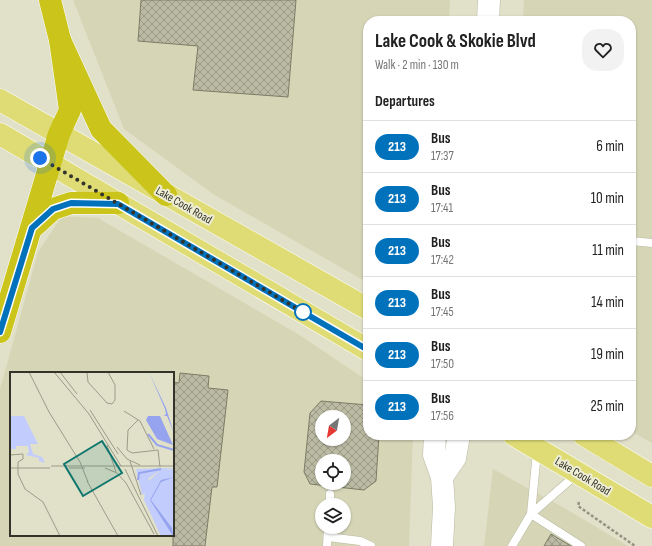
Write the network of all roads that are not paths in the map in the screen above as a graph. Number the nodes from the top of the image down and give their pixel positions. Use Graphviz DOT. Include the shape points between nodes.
graph roads {
  1 [pos="50,0"];
  2 [pos="489,0"];
  3 [pos="488,16"];
  4 [pos="60,40"];
  5 [pos="2,101"];
  6 [pos="59,134"];
  7 [pos="3,136"];
  8 [pos="51,164"];
  9 [pos="166,194"];
  10 [pos="118,204"];
  11 [pos="32,228"];
  12 [pos="636,241"];
  13 [pos="652,243"];
  14 [pos="363,306"];
  15 [pos="0,332"];
  16 [pos="363,347"];
  17 [pos="435,440"];
  18 [pos="458,440"];
  19 [pos="523,440"];
  20 [pos="592,440"];
  21 [pos="538,449"];
  22 [pos="578,473"];
  23 [pos="652,476"];
  24 [pos="442,477"];
  25 [pos="330,494"];
  26 [pos="330,498"];
  27 [pos="531,514"];
  28 [pos="652,517"];
  29 [pos="328,537"];
  30 [pos="327,546"];
  31 [pos="371,546"];
  32 [pos="445,546"];
  33 [pos="512,546"];
  34 [pos="581,546"];
  1 -- 4 [label="highway"];
  2 -- 3 [label="main road"];
  4 -- 6 [label="highway" via="70,110"];
  4 -- 9 [label="highway" via="101,129"];
  5 -- 6 [label="main road, Lake Cook Road"];
  6 -- 8 [label="highway"];
  6 -- 9 [label="main road, Lake Cook Road"];
  7 -- 8 [label="main road"];
  8 -- 10 [label="main road"];
  8 -- 11 [label="highway"];
  9 -- 14 [label="main road, Lake Cook Road"];
  10 -- 11 [label="highway" via="71,203 53,209"];
  10 -- 16 [label="main road"];
  11 -- 15 [label="highway"];
  12 -- 13 [label="lane"];
  17 -- 24 [label="main road" via="434,455"];
  18 -- 24 [label="main road" via="455,458"];
  19 -- 21 [label="main road, Lake Cook Road"];
  20 -- 23 [label="main road"];
  21 -- 22 [label="main road, Lake Cook Road"];
  21 -- 27 [label="lane"];
  22 -- 27 [label="lane"];
  22 -- 28 [label="main road, Lake Cook Road"];
  24 -- 32 [label="main road"];
  25 -- 26 [label="lane"];
  27 -- 33 [label="lane"];
  27 -- 34 [label="lane"];
  29 -- 30 [label="lane"];
  29 -- 31 [label="lane" via="360,541"];
}
